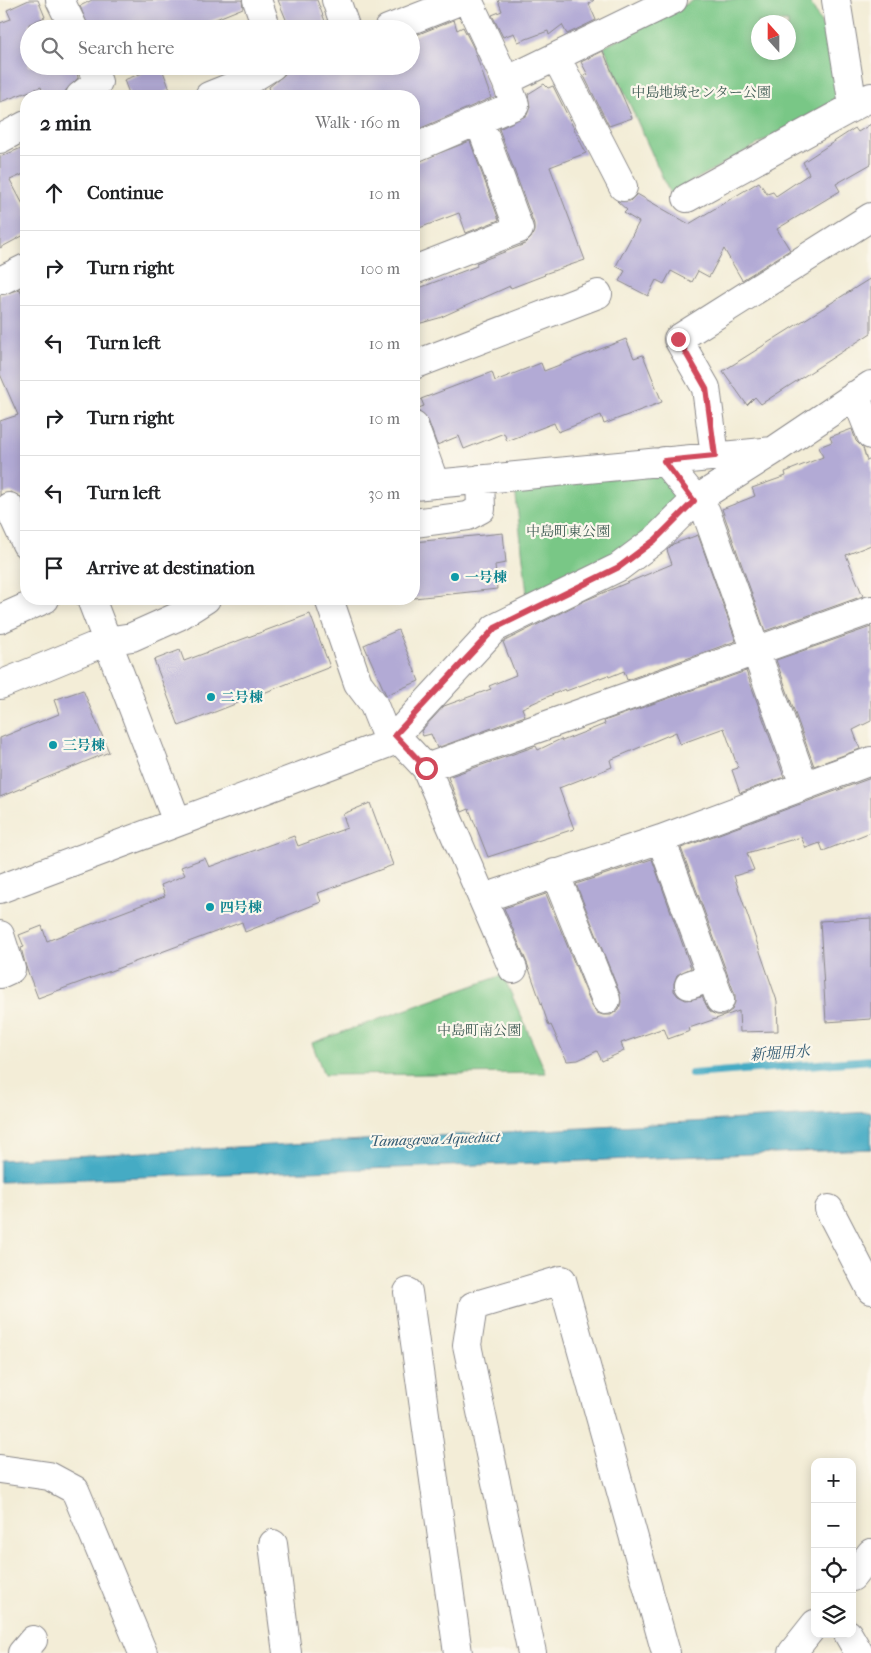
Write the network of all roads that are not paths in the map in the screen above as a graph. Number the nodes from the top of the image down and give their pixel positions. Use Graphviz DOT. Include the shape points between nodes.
graph roads {
  1 [pos="60,0"];
  2 [pos="257,0"];
  3 [pos="336,0"];
  4 [pos="462,0"];
  5 [pos="468,0"];
  6 [pos="673,0"];
  7 [pos="836,0"];
  8 [pos="631,9"];
  9 [pos="70,20"];
  10 [pos="265,20"];
  11 [pos="343,20"];
  12 [pos="411,20"];
  13 [pos="556,57"];
  14 [pos="260,81"];
  15 [pos="506,81"];
  16 [pos="229,90"];
  17 [pos="862,102"];
  18 [pos="479,121"];
  19 [pos="20,128"];
  20 [pos="0,139"];
  21 [pos="420,146"];
  22 [pos="623,187"];
  23 [pos="687,198"];
  24 [pos="871,217"];
  25 [pos="420,268"];
  26 [pos="20,271"];
  27 [pos="2,280"];
  28 [pos="598,294"];
  29 [pos="420,363"];
  30 [pos="863,390"];
  31 [pos="871,435"];
  32 [pos="774,451"];
  33 [pos="715,456"];
  34 [pos="420,461"];
  35 [pos="664,461"];
  36 [pos="480,479"];
  37 [pos="424,485"];
  38 [pos="694,501"];
  39 [pos="9,507"];
  40 [pos="420,522"];
  41 [pos="20,531"];
  42 [pos="32,605"];
  43 [pos="92,605"];
  44 [pos="197,605"];
  45 [pos="331,605"];
  46 [pos="871,610"];
  47 [pos="0,619"];
  48 [pos="107,641"];
  49 [pos="758,651"];
  50 [pos="0,685"];
  51 [pos="392,739"];
  52 [pos="871,761"];
  53 [pos="426,768"];
  54 [pos="804,785"];
  55 [pos="177,822"];
  56 [pos="661,839"];
  57 [pos="555,873"];
  58 [pos="0,889"];
  59 [pos="484,898"];
  60 [pos="0,935"];
  61 [pos="513,969"];
  62 [pos="0,974"];
  63 [pos="707,987"];
  64 [pos="606,1000"];
  65 [pos="830,1209"];
  66 [pos="871,1290"];
  67 [pos="408,1292"];
  68 [pos="0,1469"];
  69 [pos="273,1544"];
  70 [pos="871,1553"];
  71 [pos="856,1572"];
  72 [pos="811,1629"];
  73 [pos="850,1638"];
  74 [pos="143,1653"];
  75 [pos="287,1653"];
  76 [pos="458,1653"];
  77 [pos="532,1653"];
  78 [pos="666,1653"];
  79 [pos="792,1653"];
  80 [pos="859,1653"];
  1 -- 9 [label="street"];
  2 -- 10 [label="street"];
  3 -- 11 [label="street"];
  4 -- 12 [label="street"];
  5 -- 15 [label="street"];
  6 -- 8 [label="street"];
  7 -- 17 [label="street"];
  8 -- 13 [label="street"];
  13 -- 15 [label="street"];
  13 -- 22 [label="street"];
  14 -- 16 [label="street"];
  15 -- 18 [label="street" via="515,106"];
  17 -- 23 [label="street"];
  18 -- 21 [label="street"];
  18 -- 25 [label="street" via="519,230"];
  19 -- 20 [label="street"];
  24 -- 33 [label="street" via="678,339 706,388"];
  26 -- 27 [label="street"];
  28 -- 29 [label="street"];
  30 -- 31 [label="street"];
  30 -- 32 [label="street"];
  32 -- 33 [label="street"];
  32 -- 38 [label="street"];
  33 -- 35 [label="street"];
  34 -- 37 [label="street"];
  35 -- 36 [label="street"];
  35 -- 38 [label="street"];
  36 -- 37 [label="street"];
  36 -- 40 [label="street" via="481,509 468,516"];
  38 -- 49 [label="street" via="706,512"];
  38 -- 51 [label="street" via="655,540 619,567 495,628"];
  39 -- 41 [label="street"];
  42 -- 47 [label="street"];
  43 -- 48 [label="street"];
  44 -- 48 [label="street" via="132,637"];
  45 -- 51 [label="street" via="358,683"];
  46 -- 49 [label="street"];
  48 -- 50 [label="street"];
  48 -- 55 [label="street"];
  49 -- 53 [label="street"];
  49 -- 54 [label="street"];
  51 -- 53 [label="street"];
  51 -- 55 [label="street"];
  52 -- 54 [label="street"];
  53 -- 59 [label="street"];
  54 -- 56 [label="street"];
  55 -- 58 [label="street"];
  56 -- 57 [label="street"];
  56 -- 63 [label="street"];
  57 -- 59 [label="street"];
  57 -- 64 [label="street"];
  59 -- 61 [label="street"];
  60 -- 62 [label="street" via="11,969"];
  65 -- 66 [label="street"];
  67 -- 76 [label="street"];
  68 -- 74 [label="street" via="50,1476 75,1490"];
  69 -- 75 [label="street"];
  70 -- 71 [label="street"];
  72 -- 79 [label="street"];
  73 -- 80 [label="street"];
  77 -- 78 [label="street" via="467,1345 473,1306 562,1280"];
}
